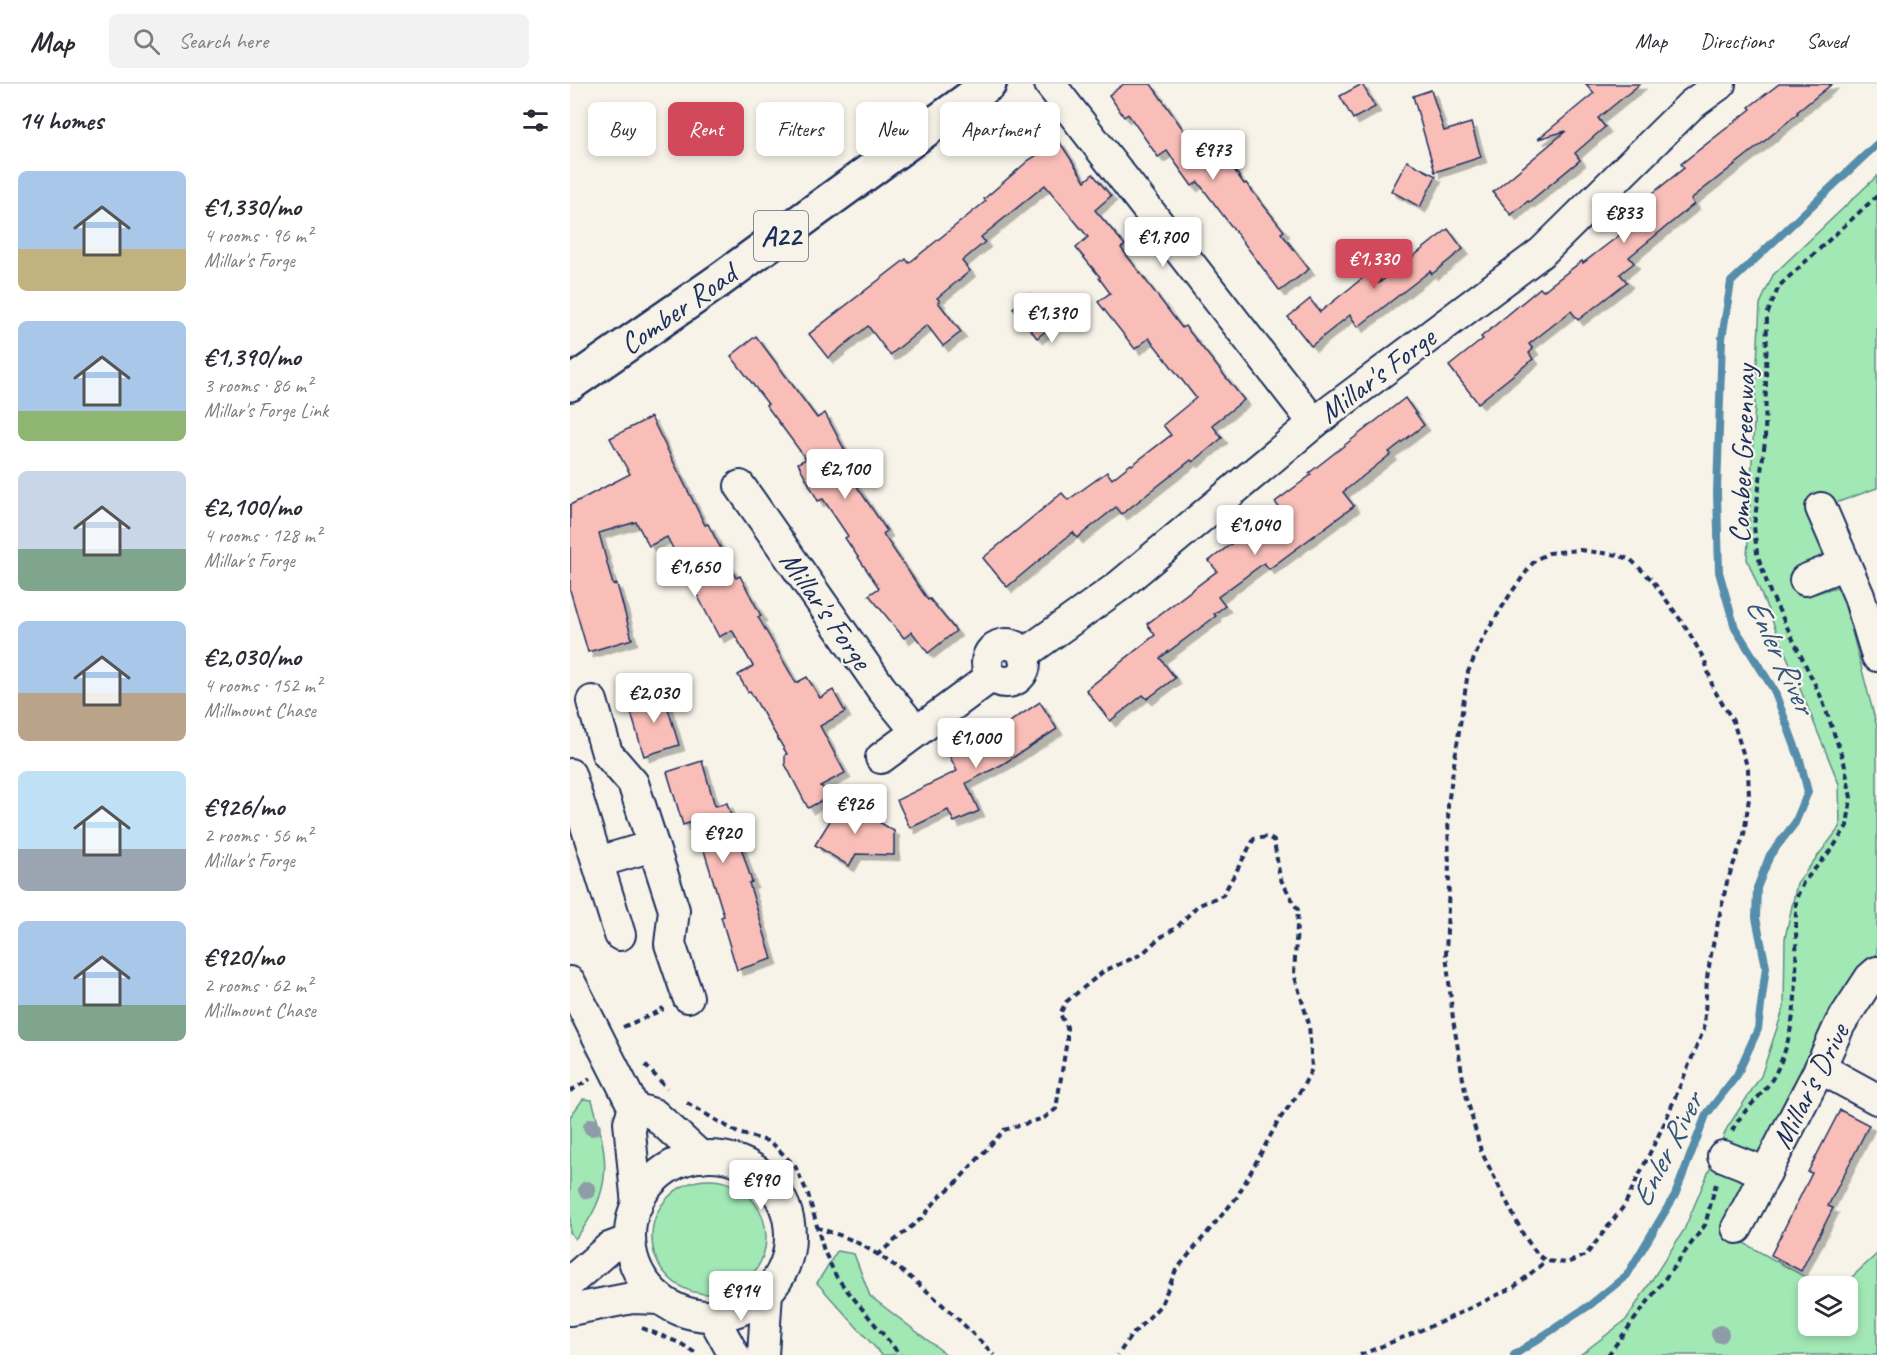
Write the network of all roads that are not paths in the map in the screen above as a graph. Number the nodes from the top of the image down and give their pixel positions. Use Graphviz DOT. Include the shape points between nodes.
graph roads {
  1 [pos="989,84"];
  2 [pos="1050,84"];
  3 [pos="1720,84"];
  4 [pos="570,384"];
  5 [pos="1314,423"];
  6 [pos="740,486"];
  7 [pos="1821,508"];
  8 [pos="1845,564"];
  9 [pos="1805,580"];
  10 [pos="1877,656"];
  11 [pos="592,701"];
  12 [pos="916,731"];
  13 [pos="881,758"];
  14 [pos="570,774"];
  15 [pos="653,846"];
  16 [pos="598,862"];
  17 [pos="620,935"];
  18 [pos="1877,972"];
  19 [pos="570,982"];
  20 [pos="688,997"];
  21 [pos="1820,1068"];
  22 [pos="1877,1099"];
  23 [pos="634,1108"];
  24 [pos="701,1156"];
  25 [pos="1723,1156"];
  26 [pos="1766,1173"];
  27 [pos="637,1204"];
  28 [pos="1737,1228"];
  29 [pos="630,1240"];
  30 [pos="570,1282"];
  31 [pos="767,1292"];
  32 [pos="660,1299"];
  33 [pos="570,1310"];
  34 [pos="713,1317"];
  35 [pos="734,1355"];
  36 [pos="763,1355"];
  1 -- 4 [label="highway, Comber Road / A22"];
  2 -- 5 [label="street"];
  3 -- 5 [label="street, Millar's Forge" via="1692,105 1542,252"];
  5 -- 12 [label="street, Millar's Forge" via="1119,586 1024,654 1010,644 994,648 987,663 992,676"];
  6 -- 12 [label="street, Millar's Forge" via="881,688"];
  7 -- 8 [label="street"];
  8 -- 9 [label="street"];
  8 -- 10 [label="street"];
  11 -- 15 [label="street" via="607,753 633,783"];
  12 -- 13 [label="street, Millar's Forge"];
  14 -- 16 [label="street"];
  15 -- 16 [label="street"];
  15 -- 20 [label="street" via="674,910 670,944"];
  16 -- 17 [label="street"];
  18 -- 21 [label="street, Millar's Drive" via="1840,1024"];
  19 -- 23 [label="street"];
  21 -- 22 [label="street"];
  21 -- 26 [label="street, Millar's Drive"];
  23 -- 24 [label="street" via="654,1114"];
  23 -- 27 [label="street" via="629,1122"];
  24 -- 27 [label="street" via="675,1164 649,1184"];
  24 -- 31 [label="street" via="721,1156 746,1164 768,1180 783,1201 790,1227 789,1253 780,1278"];
  25 -- 26 [label="street, Millar's Drive"];
  26 -- 28 [label="street, Millar's Drive"];
  27 -- 29 [label="street"];
  29 -- 30 [label="street" via="609,1248"];
  29 -- 32 [label="street" via="634,1265"];
  31 -- 34 [label="street" via="762,1298"];
  31 -- 36 [label="street"];
  32 -- 33 [label="street" via="632,1298"];
  32 -- 34 [label="street" via="687,1314"];
  34 -- 35 [label="street"];
}
